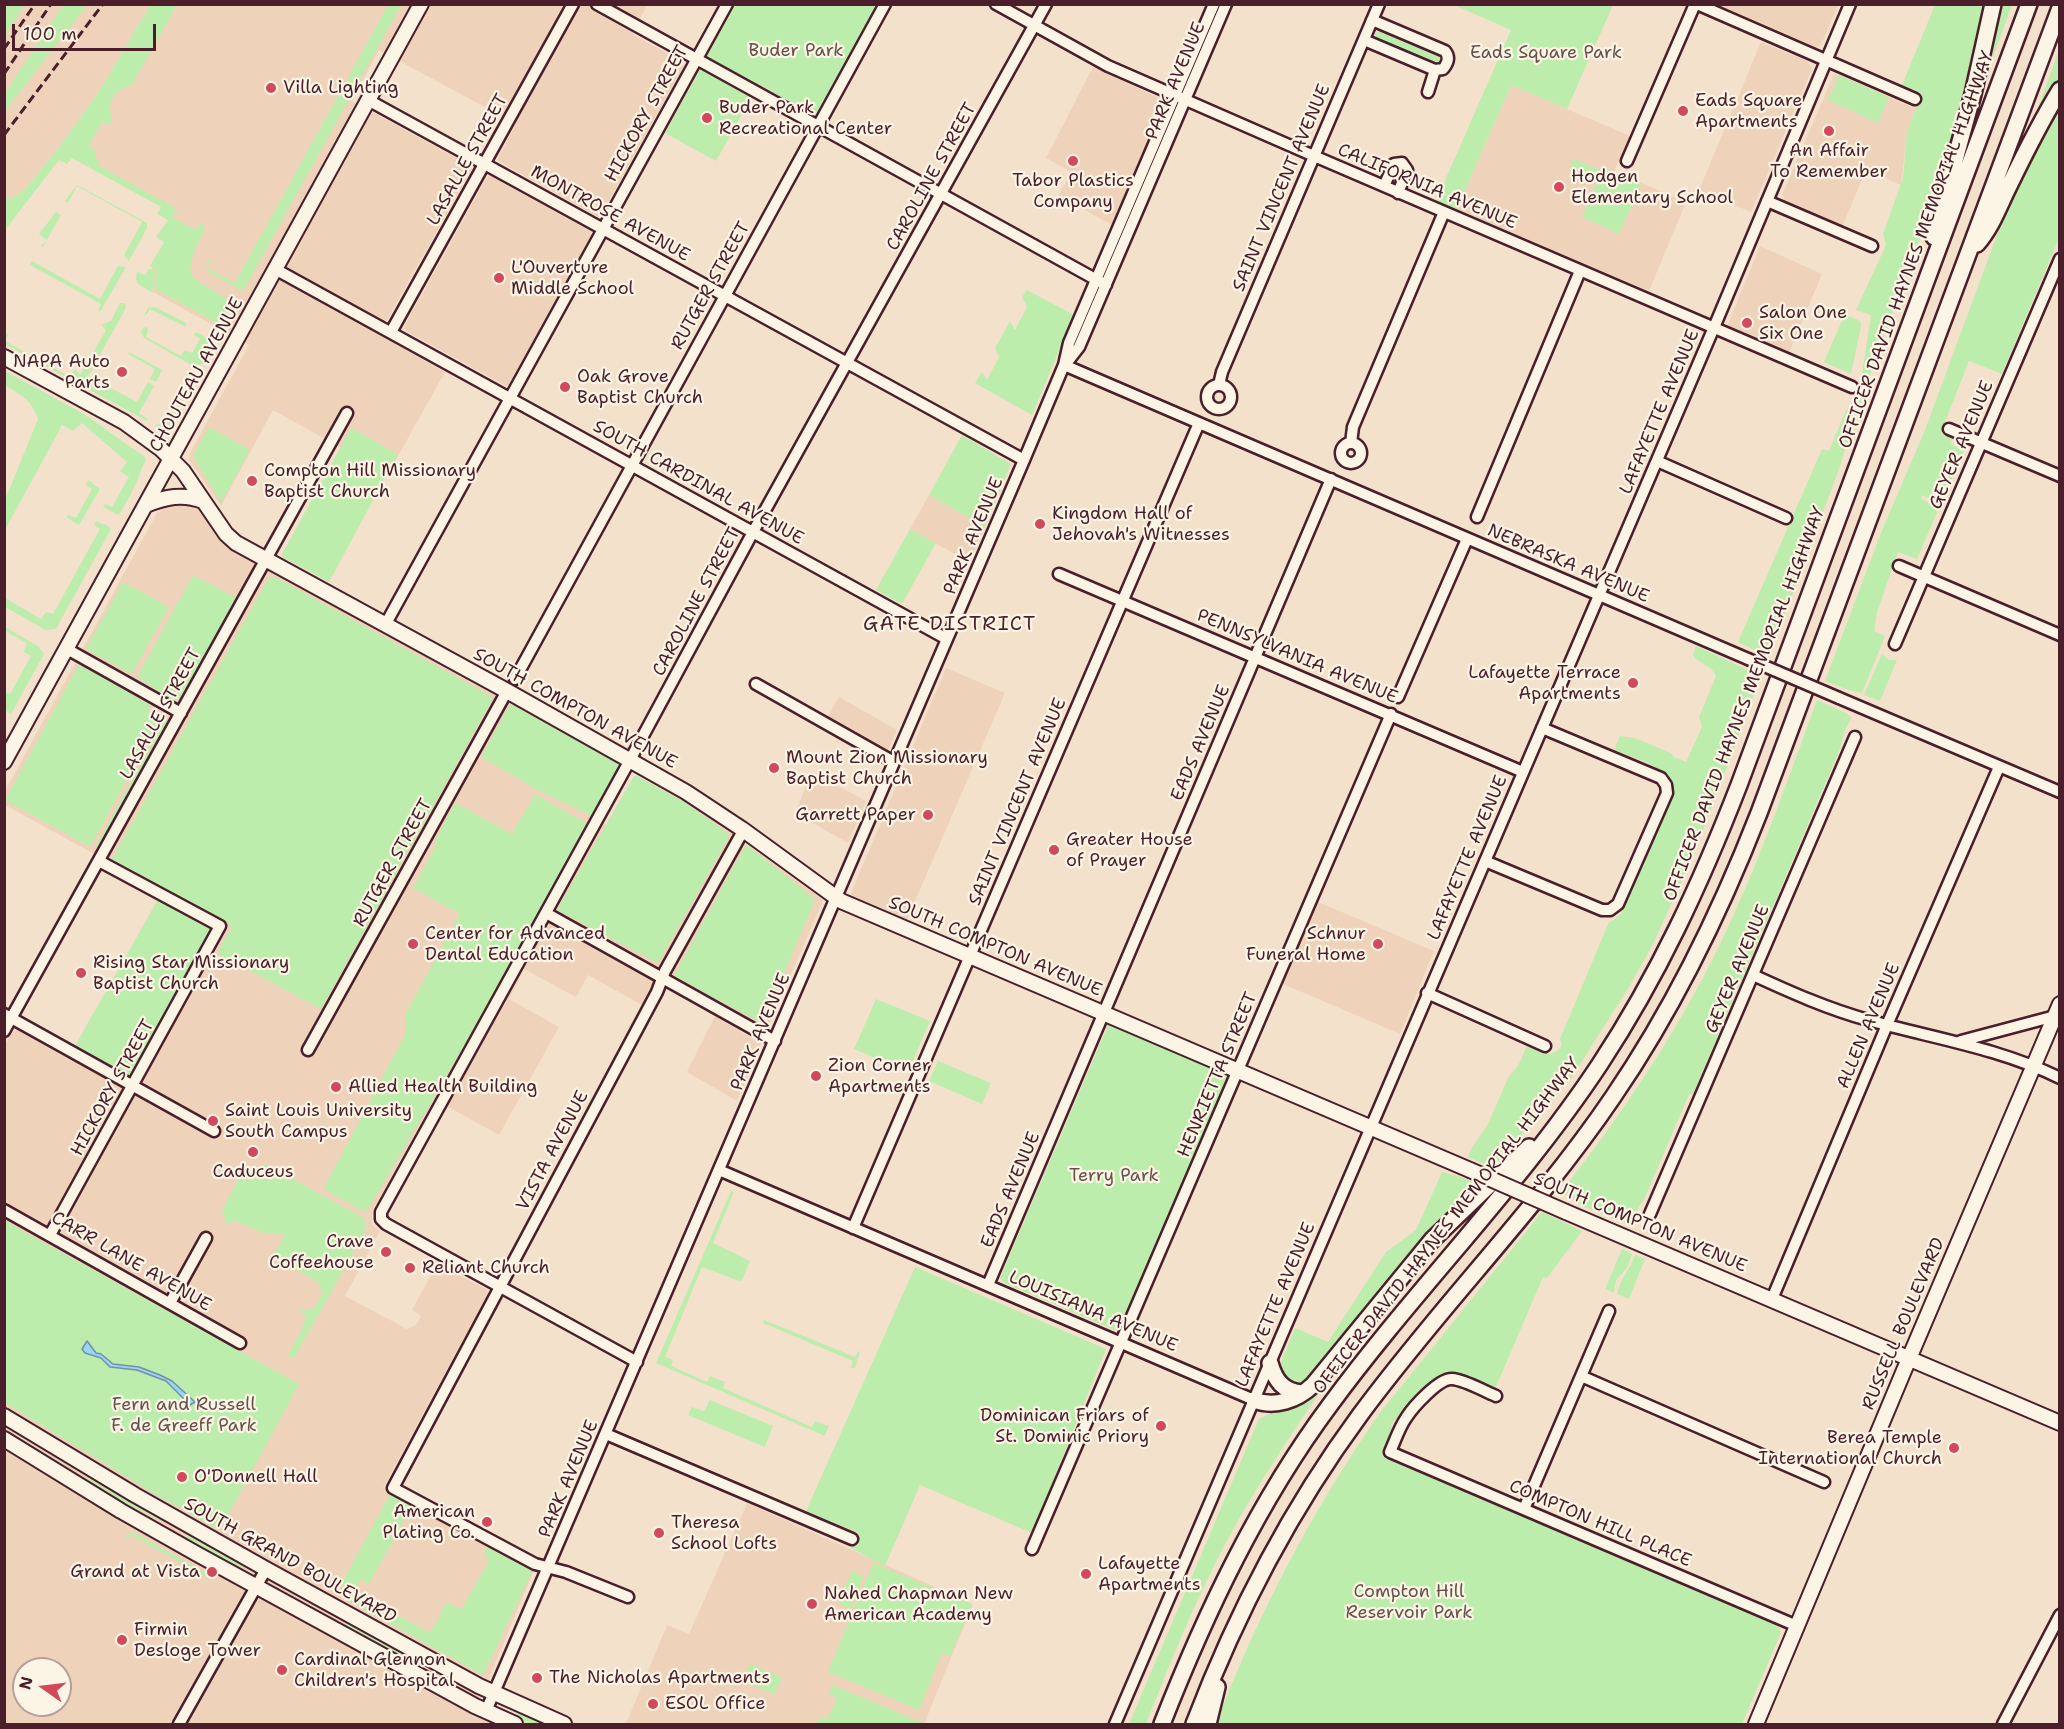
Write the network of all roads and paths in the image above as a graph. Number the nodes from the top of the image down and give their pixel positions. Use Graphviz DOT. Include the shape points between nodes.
graph roads {
  1 [pos="421,4"];
  2 [pos="573,4"];
  3 [pos="597,4"];
  4 [pos="727,4"];
  5 [pos="885,4"];
  6 [pos="996,4"];
  7 [pos="1046,4"];
  8 [pos="1214,4"];
  9 [pos="1226,4"];
  10 [pos="1379,4"];
  11 [pos="1696,4"];
  12 [pos="1850,4"];
  13 [pos="1993,4"];
  14 [pos="2029,4"];
  15 [pos="2060,8"];
  16 [pos="1372,20"];
  17 [pos="1035,26"];
  18 [pos="1364,40"];
  19 [pos="696,60"];
  20 [pos="1826,61"];
  21 [pos="1435,70"];
  22 [pos="2060,90"];
  23 [pos="1428,92"];
  24 [pos="1180,98"];
  25 [pos="1915,99"];
  26 [pos="368,100"];
  27 [pos="818,127"];
  28 [pos="1314,156"];
  29 [pos="1627,161"];
  30 [pos="485,164"];
  31 [pos="1384,186"];
  32 [pos="1398,193"];
  33 [pos="941,195"];
  34 [pos="1767,201"];
  35 [pos="1444,213"];
  36 [pos="603,228"];
  37 [pos="1872,246"];
  38 [pos="1969,252"];
  39 [pos="2060,259"];
  40 [pos="275,269"];
  41 [pos="1580,271"];
  42 [pos="1928,276"];
  43 [pos="1101,283"];
  44 [pos="724,296"];
  45 [pos="1714,328"];
  46 [pos="391,332"];
  47 [pos="4,357"];
  48 [pos="847,364"];
  49 [pos="1064,365"];
  50 [pos="1219,385"];
  51 [pos="1852,387"];
  52 [pos="510,399"];
  53 [pos="347,413"];
  54 [pos="1199,423"];
  55 [pos="1949,429"];
  56 [pos="1351,443"];
  57 [pos="1981,443"];
  58 [pos="171,458"];
  59 [pos="1024,460"];
  60 [pos="1657,461"];
  61 [pos="631,466"];
  62 [pos="2060,476"];
  63 [pos="1331,479"];
  64 [pos="203,501"];
  65 [pos="146,505"];
  66 [pos="1477,517"];
  67 [pos="1786,518"];
  68 [pos="753,532"];
  69 [pos="1467,539"];
  70 [pos="266,560"];
  71 [pos="1899,566"];
  72 [pos="1059,574"];
  73 [pos="1923,576"];
  74 [pos="1599,595"];
  75 [pos="1122,601"];
  76 [pos="389,618"];
  77 [pos="2060,635"];
  78 [pos="947,639"];
  79 [pos="1895,644"];
  80 [pos="67,649"];
  81 [pos="1256,658"];
  82 [pos="515,679"];
  83 [pos="756,684"];
  84 [pos="507,691"];
  85 [pos="1398,697"];
  86 [pos="181,713"];
  87 [pos="1391,714"];
  88 [pos="1542,728"];
  89 [pos="1855,737"];
  90 [pos="630,760"];
  91 [pos="4,762"];
  92 [pos="894,762"];
  93 [pos="2000,767"];
  94 [pos="1523,772"];
  95 [pos="2060,792"];
  96 [pos="744,831"];
  97 [pos="99,861"];
  98 [pos="1485,861"];
  99 [pos="836,899"];
  100 [pos="546,913"];
  101 [pos="970,956"];
  102 [pos="1753,975"];
  103 [pos="663,979"];
  104 [pos="1427,993"];
  105 [pos="2058,1012"];
  106 [pos="1105,1013"];
  107 [pos="8,1016"];
  108 [pos="1887,1025"];
  109 [pos="4,1031"];
  110 [pos="775,1041"];
  111 [pos="1960,1042"];
  112 [pos="1545,1046"];
  113 [pos="308,1050"];
  114 [pos="2033,1065"];
  115 [pos="1238,1070"];
  116 [pos="2060,1078"];
  117 [pos="133,1086"];
  118 [pos="1555,1127"];
  119 [pos="1370,1128"];
  120 [pos="214,1131"];
  121 [pos="719,1170"];
  122 [pos="4,1210"];
  123 [pos="1650,1214"];
  124 [pos="853,1228"];
  125 [pos="50,1235"];
  126 [pos="207,1238"];
  127 [pos="988,1285"];
  128 [pos="499,1286"];
  129 [pos="1772,1299"];
  130 [pos="170,1303"];
  131 [pos="1609,1311"];
  132 [pos="1121,1342"];
  133 [pos="240,1343"];
  134 [pos="1909,1358"];
  135 [pos="637,1362"];
  136 [pos="1270,1363"];
  137 [pos="1581,1376"];
  138 [pos="1302,1394"];
  139 [pos="1496,1396"];
  140 [pos="1254,1400"];
  141 [pos="4,1416"];
  142 [pos="2060,1423"];
  143 [pos="606,1434"];
  144 [pos="4,1439"];
  145 [pos="1824,1482"];
  146 [pos="1524,1509"];
  147 [pos="121,1511"];
  148 [pos="177,1519"];
  149 [pos="852,1539"];
  150 [pos="1032,1549"];
  151 [pos="549,1568"];
  152 [pos="266,1569"];
  153 [pos="256,1587"];
  154 [pos="628,1597"];
  155 [pos="2060,1615"];
  156 [pos="1797,1626"];
  157 [pos="1227,1644"];
  158 [pos="494,1694"];
  159 [pos="486,1711"];
  160 [pos="179,1725"];
  161 [pos="515,1725"];
  162 [pos="564,1725"];
  163 [pos="1115,1725"];
  164 [pos="1162,1725"];
  165 [pos="1194,1725"];
  166 [pos="1208,1725"];
  167 [pos="1756,1725"];
  168 [pos="2003,1725"];
  1 -- 26 [label="main road, CHOUTEAU AVENUE"];
  2 -- 30 [label="street, LASALLE STREET"];
  3 -- 19 [label="street"];
  4 -- 19 [label="street, HICKORY STREET"];
  5 -- 27 [label="street, RUTGER STREET"];
  6 -- 17 [label="street, CALIFORNIA AVENUE"];
  7 -- 17 [label="street, CAROLINE STREET"];
  8 -- 24 [label="street, PARK AVENUE"];
  9 -- 24 [label="street, PARK AVENUE"];
  10 -- 16 [label="street, SAINT VINCENT AVENUE"];
  11 -- 20 [label="street"];
  11 -- 29 [label="street"];
  12 -- 20 [label="street, LAFAYETTE AVENUE"];
  13 -- 42 [label="highway" via="1936,227"];
  14 -- 42 [label="highway, OFFICER DAVID HAYNES MEMORIAL HIGHWAY"];
  15 -- 38 [label="highway"];
  16 -- 18 [label="street, SAINT VINCENT AVENUE"];
  16 -- 21 [label="street" via="1445,51 1447,65"];
  17 -- 24 [label="street, CALIFORNIA AVENUE"];
  17 -- 33 [label="street, CAROLINE STREET"];
  18 -- 21 [label="street"];
  18 -- 28 [label="street, SAINT VINCENT AVENUE"];
  19 -- 27 [label="street"];
  19 -- 36 [label="street, HICKORY STREET"];
  20 -- 25 [label="street"];
  20 -- 34 [label="street, LAFAYETTE AVENUE"];
  21 -- 23 [label="street"];
  22 -- 38 [label="highway" via="1985,235"];
  24 -- 28 [label="street, CALIFORNIA AVENUE"];
  24 -- 43 [label="street, PARK AVENUE"];
  26 -- 30 [label="street, MONTROSE AVENUE"];
  26 -- 40 [label="main road, CHOUTEAU AVENUE"];
  27 -- 33 [label="street"];
  27 -- 44 [label="street, RUTGER STREET"];
  28 -- 31 [label="street, CALIFORNIA AVENUE"];
  28 -- 50 [label="street, SAINT VINCENT AVENUE" via="1221,372"];
  30 -- 36 [label="street, MONTROSE AVENUE"];
  30 -- 46 [label="street, LASALLE STREET"];
  31 -- 32 [label="street, CALIFORNIA AVENUE"];
  31 -- 32 [label="street" via="1392,167 1402,163 1407,170"];
  32 -- 35 [label="street, CALIFORNIA AVENUE"];
  33 -- 43 [label="street"];
  33 -- 48 [label="street, CAROLINE STREET"];
  34 -- 37 [label="street"];
  34 -- 45 [label="street, LAFAYETTE AVENUE"];
  35 -- 41 [label="street, CALIFORNIA AVENUE"];
  35 -- 56 [label="street" via="1353,428"];
  36 -- 44 [label="street, MONTROSE AVENUE"];
  36 -- 52 [label="street, HICKORY STREET"];
  38 -- 157 [label="highway" via="1759,813 1695,960 1642,1053 1581,1141 1391,1374 1329,1459 1274,1549"];
  39 -- 57 [label="street, GEYER AVENUE"];
  40 -- 46 [label="street, SOUTH CARDINAL AVENUE"];
  40 -- 58 [label="main road, CHOUTEAU AVENUE"];
  41 -- 45 [label="street, CALIFORNIA AVENUE"];
  41 -- 66 [label="street"];
  42 -- 118 [label="highway, OFFICER DAVID HAYNES MEMORIAL HIGHWAY" via="1700,882 1627,1021"];
  43 -- 49 [label="street, PARK AVENUE" via="1069,343"];
  44 -- 48 [label="street, MONTROSE AVENUE"];
  44 -- 61 [label="street, RUTGER STREET"];
  45 -- 51 [label="street, CALIFORNIA AVENUE"];
  45 -- 60 [label="street, LAFAYETTE AVENUE"];
  46 -- 52 [label="street, SOUTH CARDINAL AVENUE"];
  47 -- 58 [label="main road, SOUTH COMPTON AVENUE" via="124,423"];
  48 -- 59 [label="street, MONTROSE AVENUE"];
  48 -- 68 [label="street, CAROLINE STREET"];
  49 -- 54 [label="street, NEBRASKA AVENUE"];
  49 -- 59 [label="street, PARK AVENUE"];
  52 -- 61 [label="street, SOUTH CARDINAL AVENUE"];
  52 -- 76 [label="street, HICKORY STREET"];
  53 -- 70 [label="street, LASALLE STREET"];
  54 -- 63 [label="street, NEBRASKA AVENUE"];
  54 -- 75 [label="street, SAINT VINCENT AVENUE"];
  55 -- 57 [label="street"];
  57 -- 62 [label="street"];
  57 -- 73 [label="street, GEYER AVENUE"];
  58 -- 64 [label="main road, SOUTH COMPTON AVENUE"];
  58 -- 65 [label="main road, CHOUTEAU AVENUE"];
  59 -- 78 [label="street, PARK AVENUE"];
  60 -- 67 [label="street"];
  60 -- 74 [label="street, LAFAYETTE AVENUE"];
  61 -- 68 [label="street, SOUTH CARDINAL AVENUE"];
  61 -- 82 [label="street, RUTGER STREET"];
  63 -- 69 [label="street, NEBRASKA AVENUE"];
  63 -- 81 [label="street, EADS AVENUE"];
  64 -- 65 [label="main road" via="174,496"];
  64 -- 70 [label="main road, SOUTH COMPTON AVENUE" via="231,539"];
  65 -- 80 [label="main road, CHOUTEAU AVENUE"];
  68 -- 78 [label="street, SOUTH CARDINAL AVENUE"];
  68 -- 90 [label="street, CAROLINE STREET"];
  69 -- 74 [label="street, NEBRASKA AVENUE"];
  69 -- 85 [label="street"];
  70 -- 84 [label="main road, SOUTH COMPTON AVENUE"];
  70 -- 86 [label="street, LASALLE STREET"];
  71 -- 73 [label="street"];
  72 -- 75 [label="street, PENNSYLVANIA AVENUE"];
  73 -- 77 [label="street"];
  73 -- 79 [label="street, GEYER AVENUE"];
  74 -- 88 [label="street, LAFAYETTE AVENUE"];
  74 -- 93 [label="street, NEBRASKA AVENUE, bridge"];
  75 -- 81 [label="street, PENNSYLVANIA AVENUE"];
  75 -- 101 [label="street, SAINT VINCENT AVENUE"];
  78 -- 92 [label="street, PARK AVENUE"];
  80 -- 86 [label="street"];
  80 -- 91 [label="main road, CHOUTEAU AVENUE"];
  81 -- 87 [label="street, PENNSYLVANIA AVENUE"];
  81 -- 106 [label="street, EADS AVENUE"];
  83 -- 92 [label="street"];
  84 -- 90 [label="main road, SOUTH COMPTON AVENUE"];
  84 -- 113 [label="street, RUTGER STREET"];
  86 -- 97 [label="street, LASALLE STREET"];
  87 -- 94 [label="street, PENNSYLVANIA AVENUE"];
  87 -- 115 [label="street, HENRIETTA STREET"];
  88 -- 94 [label="street, LAFAYETTE AVENUE"];
  88 -- 98 [label="street" via="1661,778 1667,793 1618,904 1610,910"];
  89 -- 102 [label="street, GEYER AVENUE"];
  90 -- 96 [label="main road, SOUTH COMPTON AVENUE"];
  90 -- 100 [label="street, CAROLINE STREET"];
  92 -- 99 [label="street, PARK AVENUE"];
  93 -- 95 [label="street, NEBRASKA AVENUE"];
  93 -- 108 [label="street, ALLEN AVENUE"];
  94 -- 98 [label="street, LAFAYETTE AVENUE"];
  96 -- 99 [label="main road, SOUTH COMPTON AVENUE"];
  96 -- 103 [label="street, VISTA AVENUE"];
  97 -- 107 [label="street, LASALLE STREET"];
  97 -- 117 [label="street, HICKORY STREET" via="220,926"];
  98 -- 104 [label="street, LAFAYETTE AVENUE"];
  99 -- 101 [label="main road, SOUTH COMPTON AVENUE"];
  99 -- 110 [label="street, PARK AVENUE"];
  100 -- 103 [label="street"];
  100 -- 128 [label="street, CAROLINE STREET" via="381,1217 386,1224"];
  101 -- 106 [label="main road, SOUTH COMPTON AVENUE"];
  101 -- 124 [label="street, SAINT VINCENT AVENUE"];
  102 -- 108 [label="street" via="1820,1004"];
  102 -- 123 [label="street, GEYER AVENUE"];
  103 -- 110 [label="street"];
  103 -- 128 [label="street, VISTA AVENUE"];
  104 -- 112 [label="street"];
  104 -- 119 [label="street, LAFAYETTE AVENUE"];
  105 -- 111 [label="street"];
  105 -- 114 [label="main road, RUSSELL BOULEVARD"];
  106 -- 115 [label="main road, SOUTH COMPTON AVENUE"];
  106 -- 127 [label="street, EADS AVENUE"];
  107 -- 109 [label="street, LASALLE STREET"];
  107 -- 117 [label="street"];
  108 -- 111 [label="street"];
  108 -- 129 [label="street, ALLEN AVENUE"];
  110 -- 121 [label="street, PARK AVENUE"];
  111 -- 114 [label="street"];
  114 -- 116 [label="street"];
  114 -- 134 [label="main road, RUSSELL BOULEVARD"];
  115 -- 119 [label="main road, SOUTH COMPTON AVENUE"];
  115 -- 132 [label="street, HENRIETTA STREET"];
  117 -- 120 [label="street"];
  117 -- 125 [label="street, HICKORY STREET"];
  118 -- 138 [label="highway" via="1447,1224"];
  118 -- 164 [label="highway, OFFICER DAVID HAYNES MEMORIAL HIGHWAY" via="1360,1365 1305,1441 1221,1587"];
  119 -- 129 [label="main road, SOUTH COMPTON AVENUE, bridge"];
  119 -- 136 [label="street, LAFAYETTE AVENUE"];
  121 -- 124 [label="street, LOUISIANA AVENUE"];
  121 -- 135 [label="street, PARK AVENUE"];
  122 -- 125 [label="street, CARR LANE AVENUE"];
  124 -- 127 [label="street, LOUISIANA AVENUE"];
  125 -- 130 [label="street, CARR LANE AVENUE"];
  126 -- 130 [label="street"];
  127 -- 132 [label="street, LOUISIANA AVENUE"];
  128 -- 135 [label="street"];
  128 -- 151 [label="street, VISTA AVENUE" via="393,1488"];
  129 -- 134 [label="main road, SOUTH COMPTON AVENUE"];
  130 -- 133 [label="street, CARR LANE AVENUE"];
  131 -- 137 [label="street"];
  132 -- 140 [label="street, LOUISIANA AVENUE"];
  132 -- 150 [label="street, HENRIETTA STREET"];
  134 -- 142 [label="main road, SOUTH COMPTON AVENUE"];
  134 -- 156 [label="main road, RUSSELL BOULEVARD"];
  135 -- 143 [label="street, PARK AVENUE"];
  136 -- 138 [label="highway" via="1281,1386"];
  136 -- 140 [label="street, LAFAYETTE AVENUE"];
  137 -- 145 [label="street"];
  137 -- 146 [label="street"];
  138 -- 140 [label="highway" via="1276,1403"];
  139 -- 146 [label="street, COMPTON HILL PLACE" via="1457,1380 1440,1383 1405,1418 1390,1452"];
  140 -- 163 [label="street, LAFAYETTE AVENUE"];
  141 -- 148 [label="main road, SOUTH GRAND BOULEVARD"];
  143 -- 149 [label="street"];
  143 -- 151 [label="street, PARK AVENUE"];
  144 -- 147 [label="main road, SOUTH GRAND BOULEVARD"];
  146 -- 156 [label="street, COMPTON HILL PLACE"];
  147 -- 148 [label="main road" via="140,1515 168,1529 174,1527"];
  147 -- 153 [label="main road, SOUTH GRAND BOULEVARD"];
  148 -- 152 [label="main road, SOUTH GRAND BOULEVARD"];
  151 -- 154 [label="street"];
  151 -- 158 [label="street, PARK AVENUE"];
  152 -- 153 [label="street"];
  152 -- 158 [label="main road, SOUTH GRAND BOULEVARD"];
  153 -- 159 [label="main road, SOUTH GRAND BOULEVARD"];
  153 -- 160 [label="street"];
  155 -- 168 [label="street"];
  156 -- 167 [label="main road, RUSSELL BOULEVARD"];
  157 -- 165 [label="highway"];
  157 -- 166 [label="highway"];
  158 -- 159 [label="street, PARK AVENUE"];
  158 -- 162 [label="main road, SOUTH GRAND BOULEVARD"];
  159 -- 161 [label="main road, SOUTH GRAND BOULEVARD"];
}
